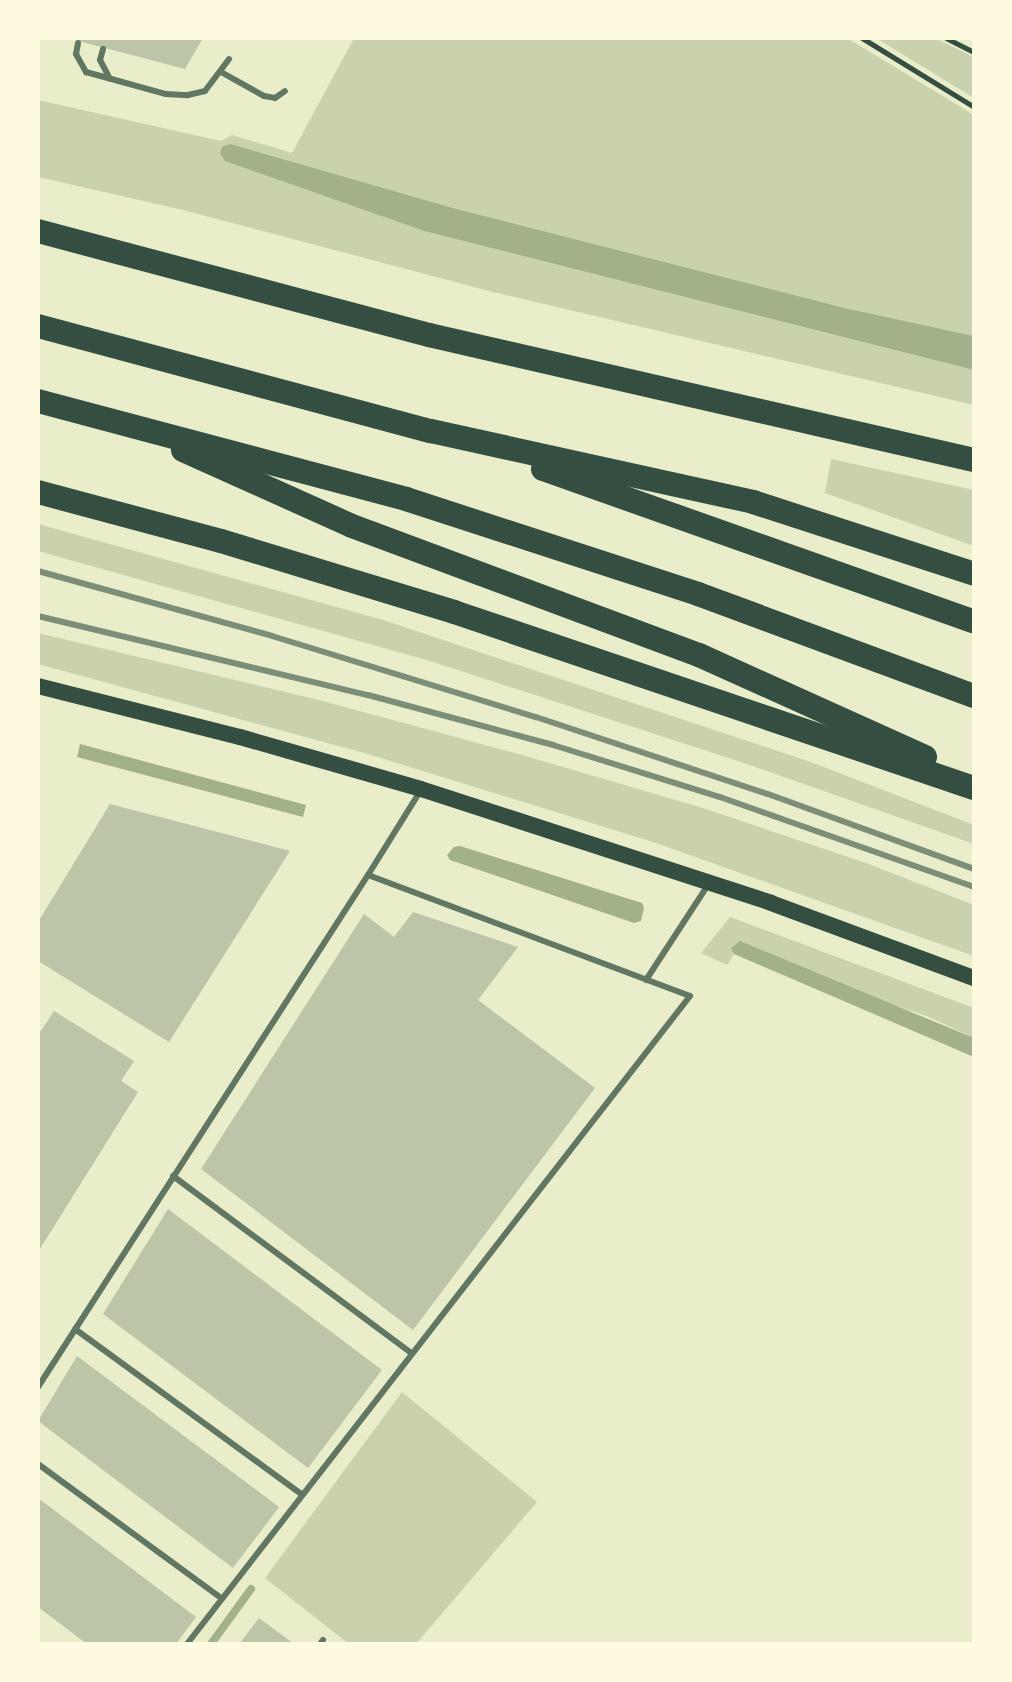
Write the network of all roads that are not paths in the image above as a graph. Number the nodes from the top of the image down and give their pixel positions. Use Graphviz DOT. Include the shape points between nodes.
graph roads {
  1 [pos="78,43"];
  2 [pos="103,49"];
  3 [pos="229,59"];
  4 [pos="221,72"];
  5 [pos="110,79"];
  6 [pos="285,91"];
  7 [pos="38,231"];
  8 [pos="38,326"];
  9 [pos="38,401"];
  10 [pos="116,420"];
  11 [pos="431,431"];
  12 [pos="974,460"];
  13 [pos="38,492"];
  14 [pos="974,574"];
  15 [pos="974,622"];
  16 [pos="38,686"];
  17 [pos="974,696"];
  18 [pos="974,778"];
  19 [pos="974,788"];
  20 [pos="421,789"];
  21 [pos="368,875"];
  22 [pos="710,882"];
  23 [pos="974,978"];
  24 [pos="646,980"];
  25 [pos="173,1176"];
  26 [pos="75,1329"];
  27 [pos="411,1353"];
  28 [pos="38,1387"];
  29 [pos="38,1464"];
  30 [pos="301,1494"];
  31 [pos="220,1597"];
  32 [pos="187,1644"];
  1 -- 5 [label="lane" via="76,54 86,72"];
  2 -- 5 [label="lane" via="100,60"];
  3 -- 4 [label="lane"];
  4 -- 5 [label="lane" via="205,91 188,95"];
  4 -- 6 [label="lane" via="264,96 275,98"];
  7 -- 12 [label="highway" via="429,335"];
  8 -- 11 [label="highway"];
  9 -- 10 [label="highway"];
  10 -- 17 [label="highway" via="406,499 698,594"];
  10 -- 18 [label="highway" via="352,526 699,655"];
  11 -- 14 [label="highway" via="753,502"];
  11 -- 15 [label="highway"];
  13 -- 19 [label="highway" via="454,612"];
  16 -- 20 [label="main road"];
  20 -- 21 [label="lane"];
  20 -- 22 [label="main road"];
  21 -- 24 [label="lane"];
  21 -- 25 [label="lane"];
  22 -- 23 [label="main road"];
  22 -- 24 [label="lane"];
  24 -- 27 [label="lane" via="690,996"];
  25 -- 26 [label="lane"];
  25 -- 27 [label="lane"];
  26 -- 28 [label="lane"];
  26 -- 30 [label="lane"];
  27 -- 30 [label="lane"];
  29 -- 31 [label="lane"];
  30 -- 31 [label="lane"];
  31 -- 32 [label="lane"];
}
